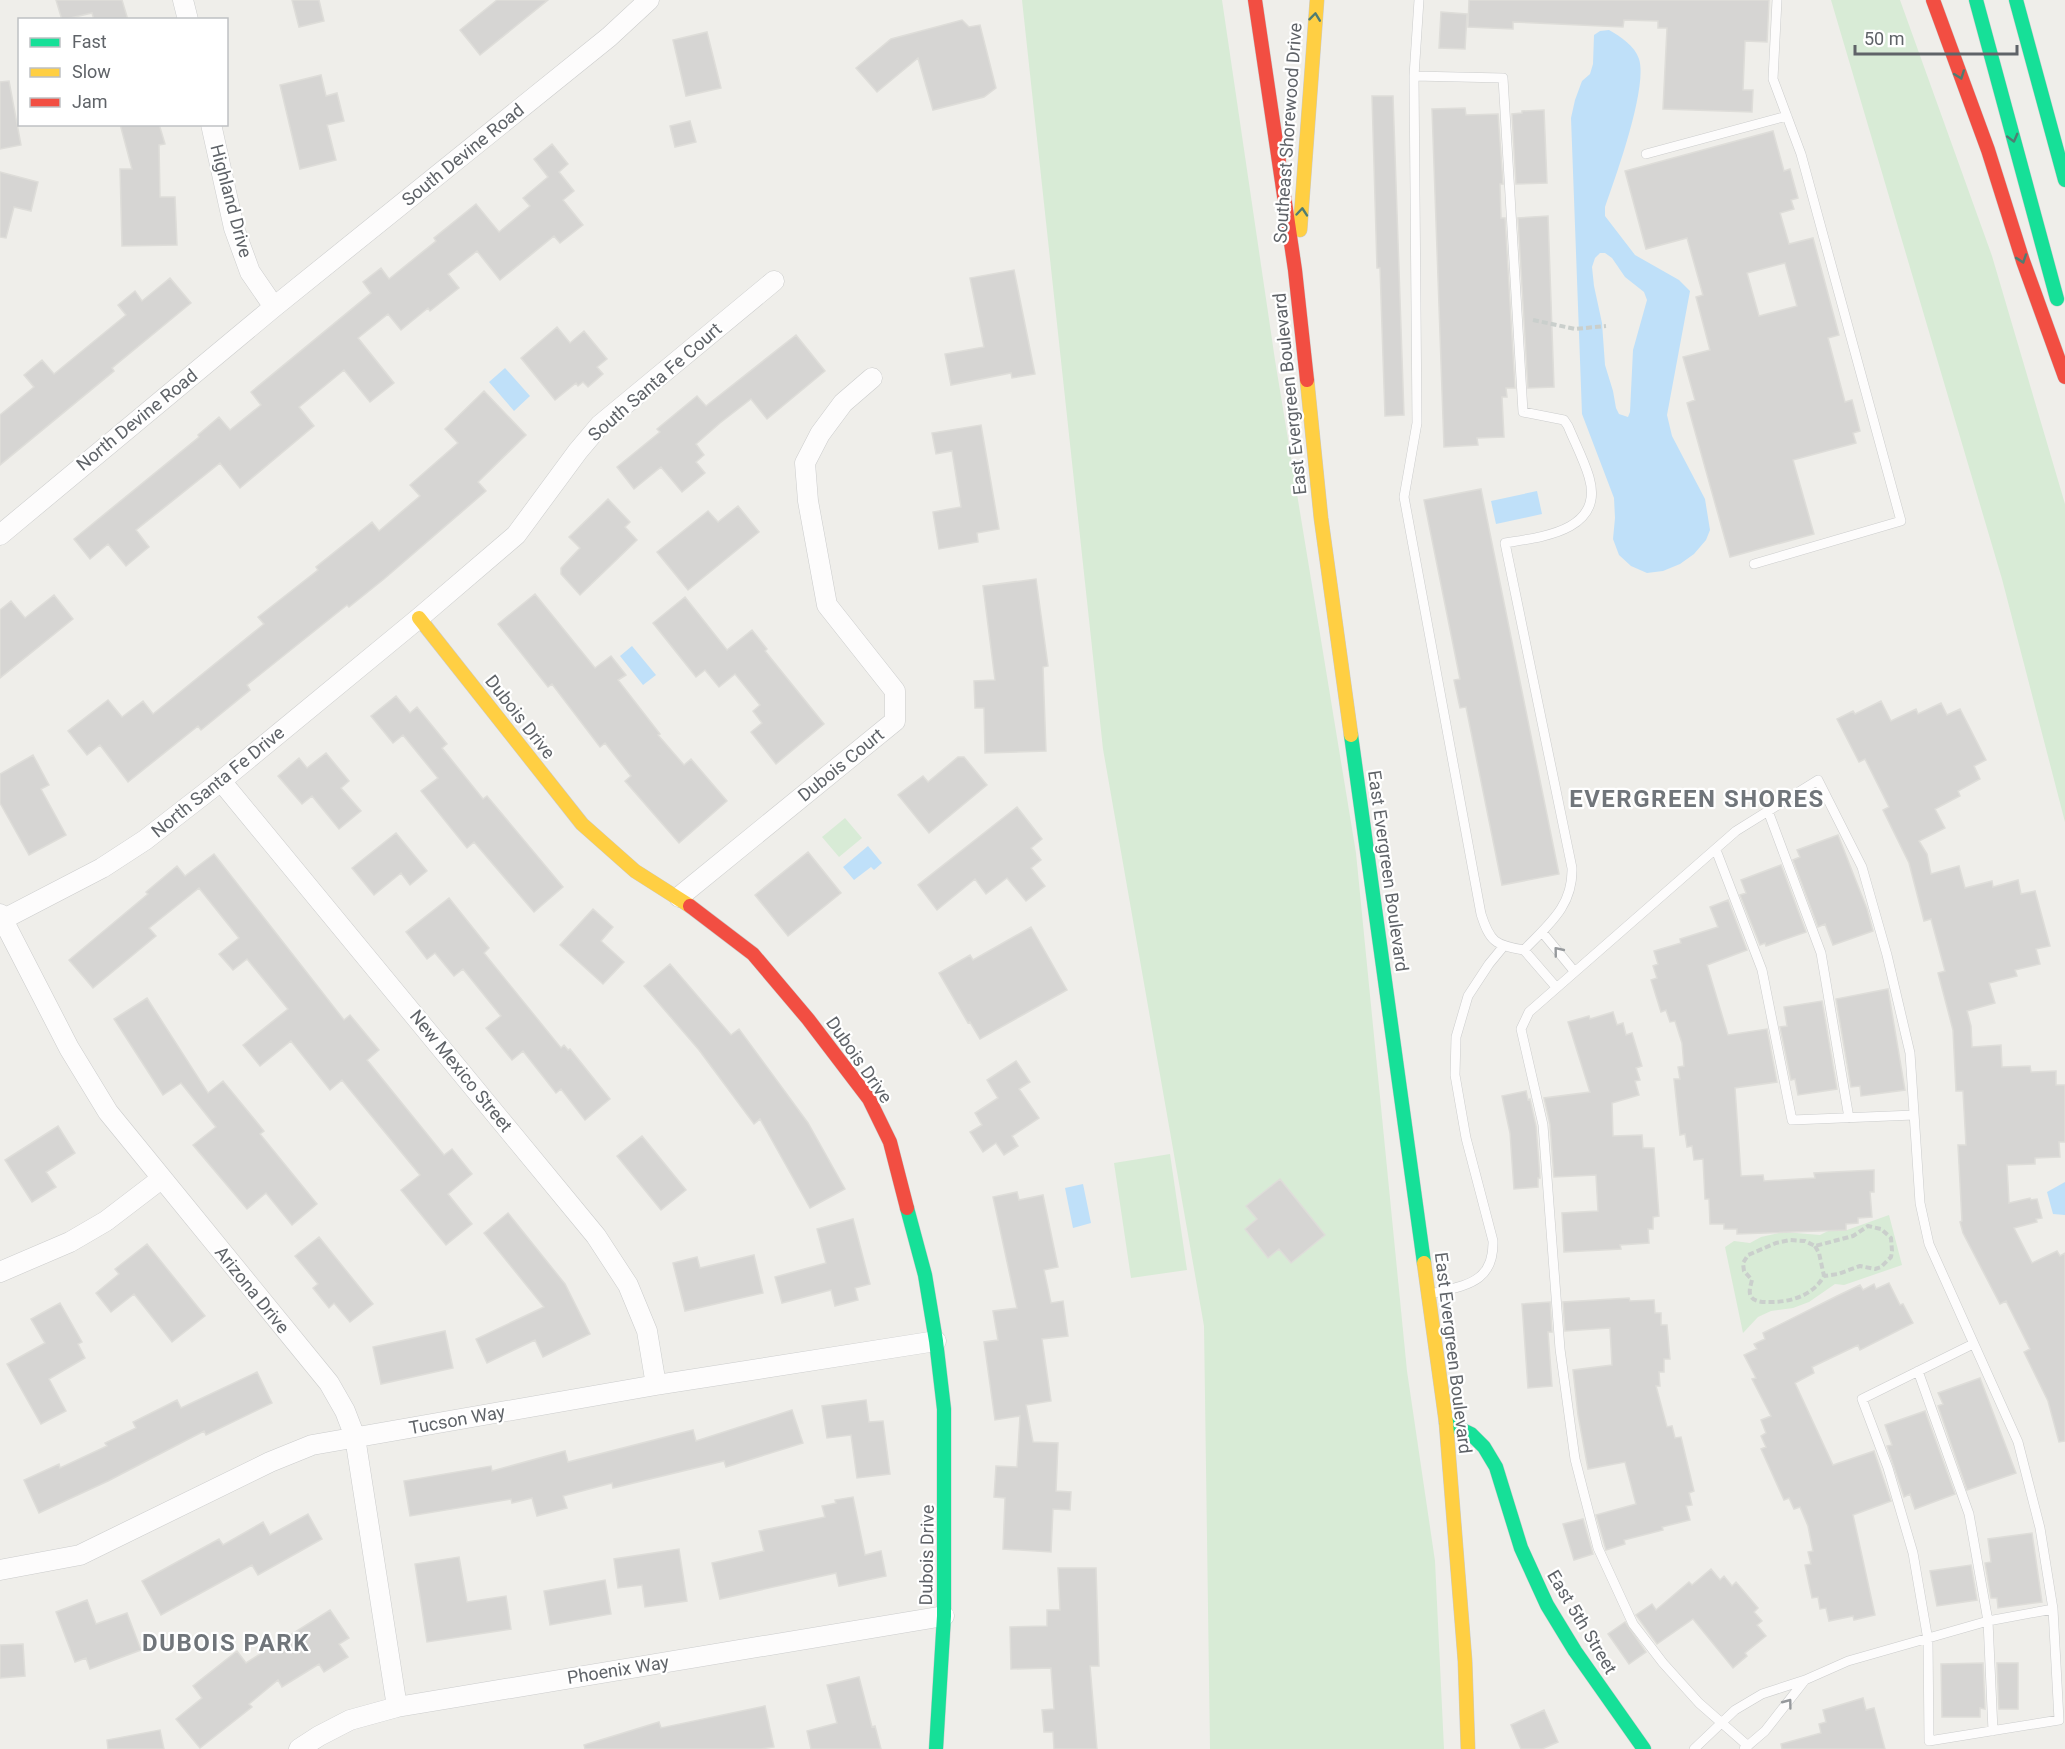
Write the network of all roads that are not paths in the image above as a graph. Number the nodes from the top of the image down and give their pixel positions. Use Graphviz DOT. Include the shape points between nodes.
graph roads {
  1 [pos="183,0"];
  2 [pos="649,0"];
  3 [pos="1255,0"];
  4 [pos="1317,0"];
  5 [pos="1419,0"];
  6 [pos="1777,0"];
  7 [pos="1933,0"];
  8 [pos="1976,0"];
  9 [pos="2016,0"];
  10 [pos="188,18"];
  11 [pos="1414,76"];
  12 [pos="1787,116"];
  13 [pos="211,126"];
  14 [pos="1646,153"];
  15 [pos="2065,180"];
  16 [pos="1295,270"];
  17 [pos="774,282"];
  18 [pos="274,307"];
  19 [pos="2062,318"];
  20 [pos="2065,377"];
  21 [pos="872,378"];
  22 [pos="0,535"];
  23 [pos="1754,564"];
  24 [pos="419,618"];
  25 [pos="221,781"];
  26 [pos="1768,811"];
  27 [pos="1716,850"];
  28 [pos="679,897"];
  29 [pos="1,918"];
  30 [pos="1542,932"];
  31 [pos="1503,947"];
  32 [pos="1524,950"];
  33 [pos="1574,971"];
  34 [pos="1556,987"];
  35 [pos="1914,1115"];
  36 [pos="1849,1118"];
  37 [pos="161,1179"];
  38 [pos="0,1272"];
  39 [pos="1428,1295"];
  40 [pos="936,1341"];
  41 [pos="1973,1344"];
  42 [pos="1918,1371"];
  43 [pos="656,1385"];
  44 [pos="1446,1422"];
  45 [pos="355,1437"];
  46 [pos="0,1570"];
  47 [pos="2053,1609"];
  48 [pos="944,1616"];
  49 [pos="1988,1621"];
  50 [pos="1928,1640"];
  51 [pos="1805,1680"];
  52 [pos="397,1707"];
  53 [pos="1721,1723"];
  54 [pos="1993,1731"];
  55 [pos="1746,1747"];
  56 [pos="299,1749"];
  57 [pos="936,1749"];
  58 [pos="1468,1749"];
  59 [pos="1644,1749"];
  60 [pos="1694,1749"];
  1 -- 10 [label="street"];
  2 -- 18 [label="street, South Devine Road" via="609,38"];
  3 -- 16 [label="main road, East Evergreen Boulevard"];
  16 -- 4 [label="main road, Southeast Shorewood Drive, one-way"];
  5 -- 11 [label="lane"];
  6 -- 12 [label="lane" via="1773,78"];
  7 -- 20 [label="main road, one-way"];
  8 -- 19 [label="main road, one-way"];
  9 -- 15 [label="main road"];
  11 -- 30 [label="lane" via="1503,78 1523,412 1564,420 1590,478 1592,496 1584,514 1570,528 1505,543 1572,868 1573,884 1567,902"];
  11 -- 31 [label="lane" via="1418,423 1404,497 1480,914 1490,938"];
  12 -- 14 [label="lane"];
  12 -- 23 [label="lane" via="1801,154 1901,521"];
  13 -- 18 [label="street, Highland Drive" via="234,228 250,272"];
  16 -- 39 [label="main road, East Evergreen Boulevard" via="1321,518"];
  17 -- 24 [label="street, South Santa Fe Court" via="600,425 516,535"];
  18 -- 22 [label="street, North Devine Road"];
  21 -- 28 [label="street, Dubois Court" via="843,403 805,463 827,605 895,691 895,721"];
  24 -- 25 [label="street, North Santa Fe Drive"];
  24 -- 28 [label="main road, Dubois Drive" via="582,824 635,871"];
  25 -- 29 [label="street, North Santa Fe Drive" via="102,868"];
  25 -- 43 [label="street, New Mexico Street" via="596,1236 628,1285 647,1330"];
  26 -- 27 [label="lane" via="1736,831"];
  26 -- 35 [label="lane" via="1818,780 1862,867 1910,1053"];
  26 -- 36 [label="lane" via="1821,954"];
  27 -- 33 [label="lane"];
  27 -- 36 [label="lane" via="1762,970 1792,1120"];
  28 -- 40 [label="main road, Dubois Drive" via="753,954 869,1099 890,1142 925,1275"];
  29 -- 37 [label="street, Arizona Drive" via="88,1082"];
  30 -- 32 [label="lane"];
  33 -- 30 [label="lane, one-way"];
  31 -- 32 [label="lane"];
  31 -- 39 [label="lane" via="1468,996 1456,1036 1455,1075 1493,1254 1489,1266 1471,1284"];
  32 -- 34 [label="lane"];
  33 -- 34 [label="lane"];
  34 -- 53 [label="lane" via="1528,1012 1521,1029 1543,1125 1560,1349 1575,1459 1598,1548 1633,1624 1663,1663"];
  35 -- 36 [label="lane"];
  35 -- 41 [label="lane" via="1920,1203 1929,1244"];
  37 -- 38 [label="street" via="106,1221 70,1242"];
  37 -- 45 [label="street, Arizona Drive" via="328,1383"];
  39 -- 44 [label="main road, East Evergreen Boulevard"];
  40 -- 43 [label="street, Tucson Way"];
  40 -- 48 [label="main road, Dubois Drive" via="944,1409"];
  41 -- 42 [label="lane"];
  41 -- 47 [label="lane" via="2018,1442 2040,1528"];
  42 -- 49 [label="lane" via="1969,1514"];
  42 -- 50 [label="lane" via="1862,1399 1913,1553"];
  43 -- 45 [label="street, Tucson Way"];
  44 -- 58 [label="main road, East Evergreen Boulevard"];
  44 -- 59 [label="main road, East 5th Street" via="1471,1434 1484,1447 1496,1467 1521,1548 1546,1605"];
  45 -- 46 [label="street, Tucson Way" via="312,1445 270,1462 80,1555"];
  45 -- 52 [label="street, Arizona Drive"];
  47 -- 49 [label="lane"];
  47 -- 54 [label="lane" via="2059,1720"];
  48 -- 52 [label="street, Phoenix Way"];
  48 -- 57 [label="main road, Dubois Drive"];
  49 -- 50 [label="lane"];
  49 -- 54 [label="lane"];
  50 -- 51 [label="lane" via="1848,1661"];
  50 -- 54 [label="lane" via="1929,1741"];
  51 -- 53 [label="lane" via="1762,1694"];
  55 -- 51 [label="lane, one-way" via="1765,1731"];
  52 -- 56 [label="street, Phoenix Way" via="350,1720"];
  53 -- 55 [label="lane"];
  53 -- 60 [label="lane"];
}
